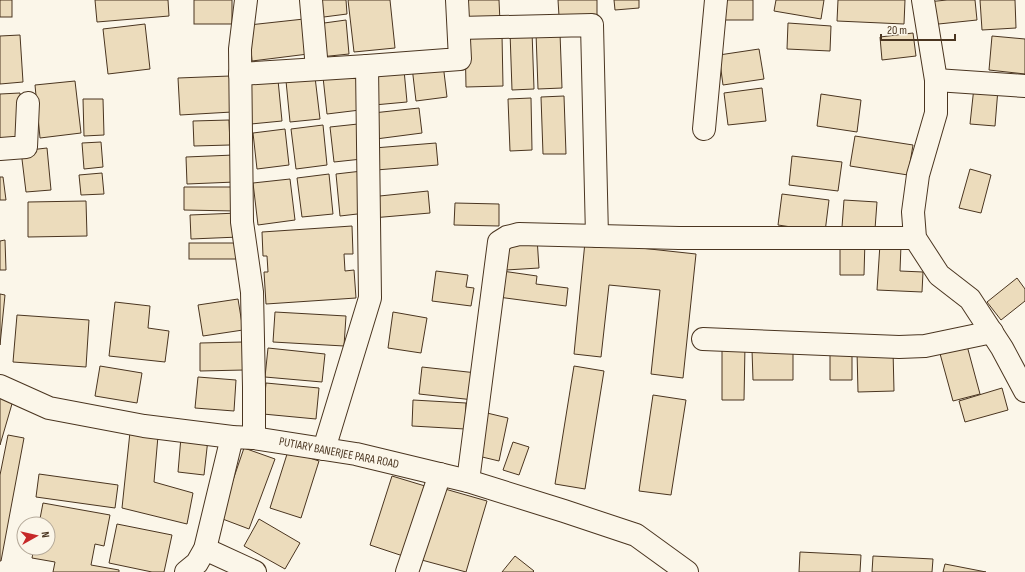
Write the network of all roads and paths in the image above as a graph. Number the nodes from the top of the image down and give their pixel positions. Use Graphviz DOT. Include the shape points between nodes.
graph roads {
  1 [pos="246,0"];
  2 [pos="310,0"];
  3 [pos="457,0"];
  4 [pos="716,0"];
  5 [pos="923,0"];
  6 [pos="459,28"];
  7 [pos="367,66"];
  8 [pos="317,69"];
  9 [pos="240,74"];
  10 [pos="936,80"];
  11 [pos="1025,86"];
  12 [pos="28,102"];
  13 [pos="704,129"];
  14 [pos="0,149"];
  15 [pos="597,236"];
  16 [pos="915,238"];
  17 [pos="992,332"];
  18 [pos="703,338"];
  19 [pos="0,386"];
  20 [pos="1025,391"];
  21 [pos="232,436"];
  22 [pos="254,438"];
  23 [pos="324,449"];
  24 [pos="440,474"];
  25 [pos="468,481"];
  26 [pos="205,549"];
  27 [pos="186,572"];
  28 [pos="255,572"];
  29 [pos="407,572"];
  30 [pos="687,572"];
  1 -- 9 [label="street" via="240,49"];
  2 -- 8 [label="street"];
  3 -- 6 [label="street"];
  4 -- 13 [label="street"];
  5 -- 10 [label="street"];
  6 -- 7 [label="street" via="460,59"];
  6 -- 15 [label="street" via="592,26"];
  7 -- 8 [label="street"];
  7 -- 23 [label="street" via="370,298"];
  8 -- 9 [label="street"];
  9 -- 22 [label="street" via="242,222 252,292"];
  10 -- 11 [label="street"];
  10 -- 16 [label="street" via="936,113 918,175 913,212"];
  12 -- 14 [label="street" via="26,147"];
  15 -- 16 [label="street"];
  15 -- 25 [label="street" via="519,234 499,242"];
  16 -- 17 [label="street" via="939,275 970,299"];
  17 -- 18 [label="street" via="925,346 898,347"];
  17 -- 20 [label="street"];
  19 -- 21 [label="street, PUTIARY BANERJEE PARA ROAD" via="49,408 144,426"];
  21 -- 22 [label="street, PUTIARY BANERJEE PARA ROAD"];
  21 -- 26 [label="street"];
  22 -- 23 [label="street, PUTIARY BANERJEE PARA ROAD"];
  23 -- 24 [label="street, PUTIARY BANERJEE PARA ROAD"];
  24 -- 25 [label="street, PUTIARY BANERJEE PARA ROAD"];
  24 -- 29 [label="street"];
  25 -- 30 [label="street, PUTIARY BANERJEE PARA ROAD" via="636,535"];
  26 -- 27 [label="street" via="197,563"];
  26 -- 28 [label="street"];
}
